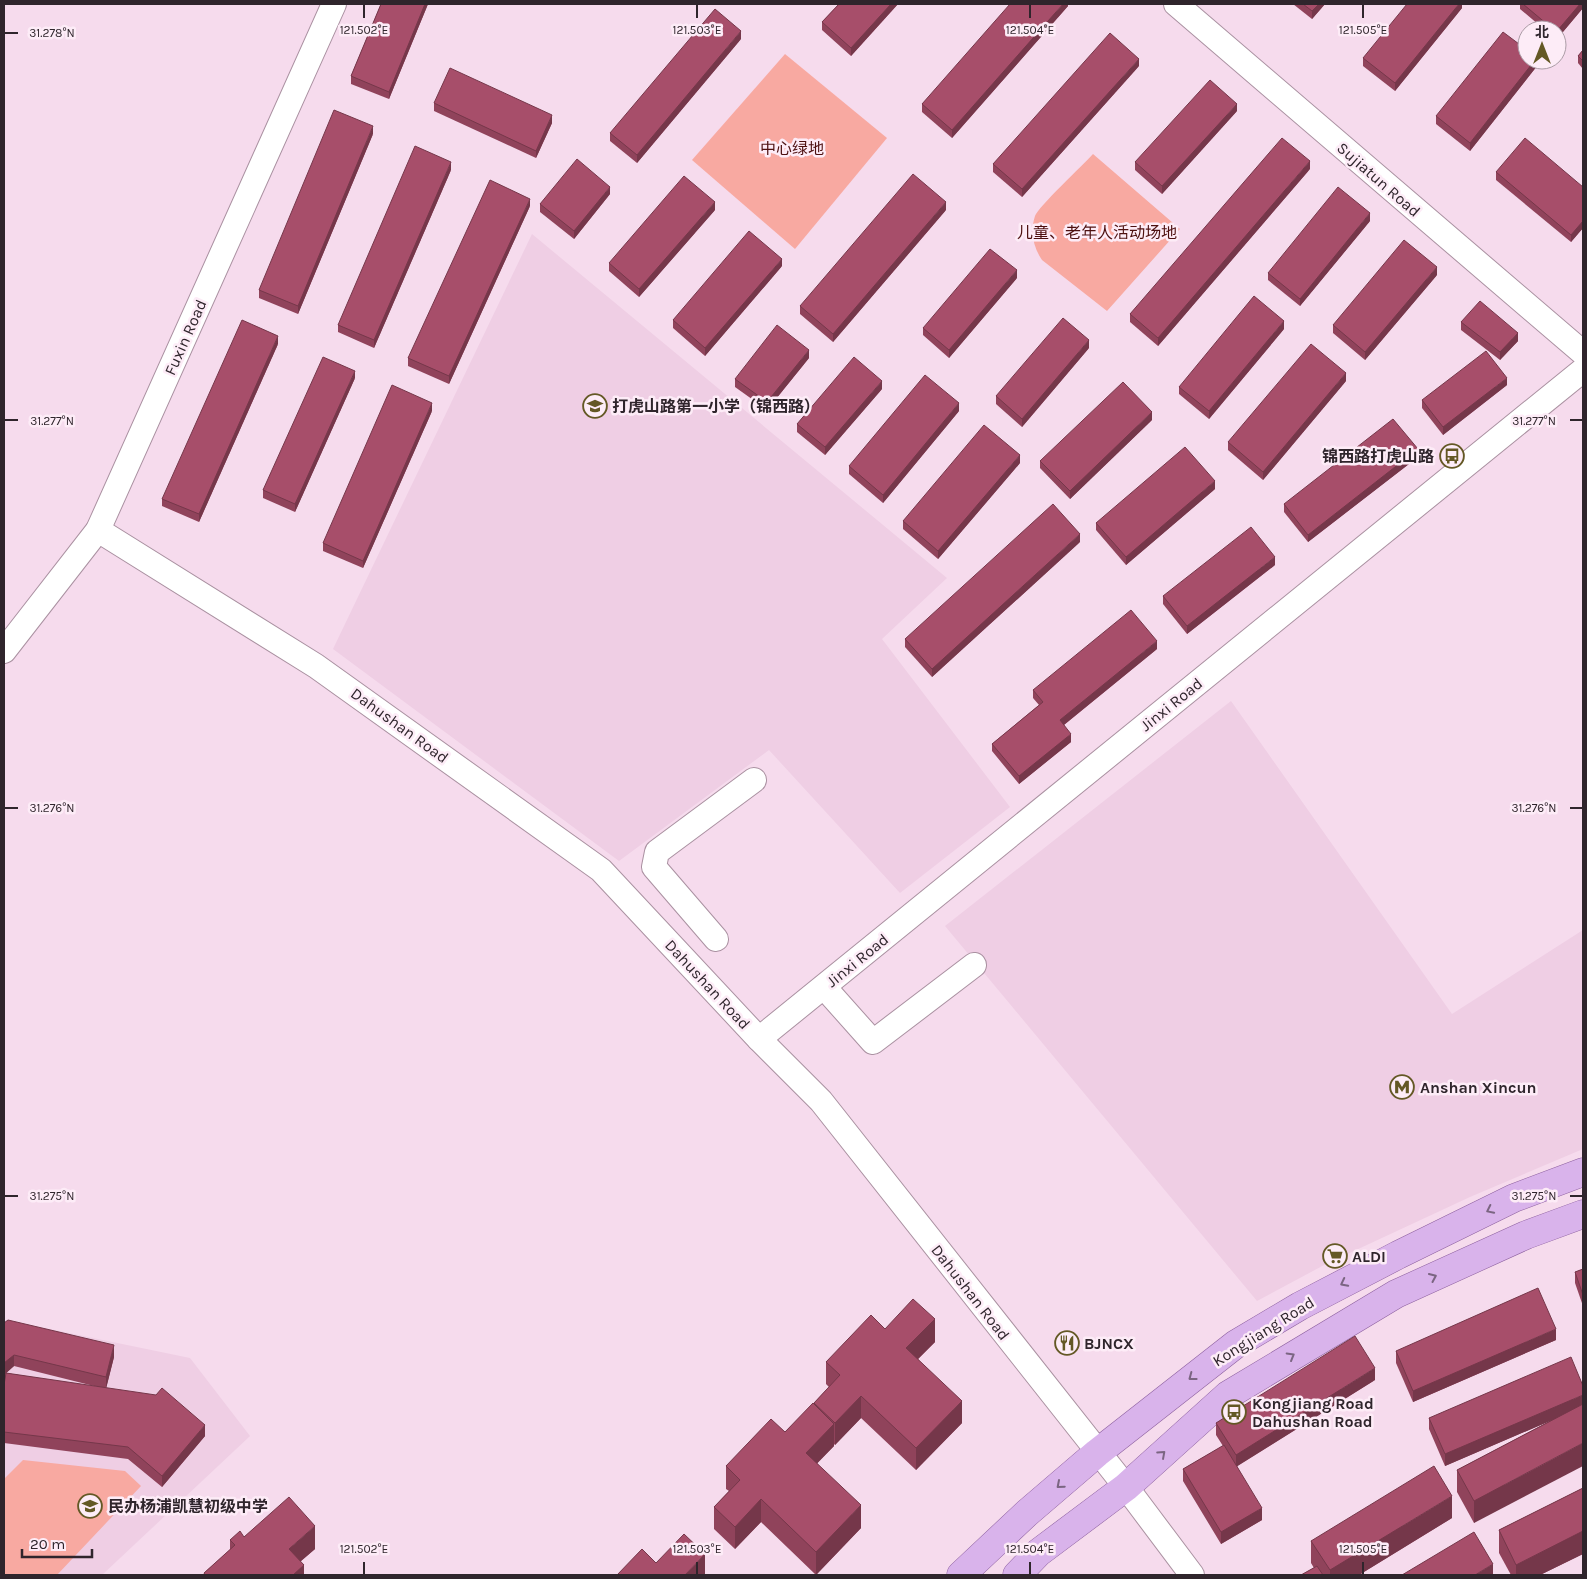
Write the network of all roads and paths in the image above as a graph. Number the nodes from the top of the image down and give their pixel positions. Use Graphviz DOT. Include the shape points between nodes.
graph roads {
  1 [pos="334,4"];
  2 [pos="1176,4"];
  3 [pos="1583,353"];
  4 [pos="1583,370"];
  5 [pos="98,530"];
  6 [pos="4,651"];
  7 [pos="754,780"];
  8 [pos="716,938"];
  9 [pos="974,964"];
  10 [pos="824,987"];
  11 [pos="760,1039"];
  12 [pos="1583,1172"];
  13 [pos="1583,1214"];
  14 [pos="1097,1453"];
  15 [pos="1126,1487"];
  16 [pos="961,1575"];
  17 [pos="1018,1575"];
  18 [pos="1192,1575"];
  1 -- 5 [label="street, Fuxin Road"];
  2 -- 3 [label="street, Sujiatun Road"];
  4 -- 10 [label="street, Jinxi Road"];
  5 -- 6 [label="street, Fuxin Road"];
  5 -- 11 [label="street, Dahushan Road" via="316,666 601,870"];
  7 -- 8 [label="street" via="657,852 654,867"];
  9 -- 10 [label="street" via="873,1042"];
  10 -- 11 [label="street, Jinxi Road"];
  11 -- 14 [label="street, Dahushan Road" via="821,1101"];
  12 -- 14 [label="main road, Kongjiang Road, one-way" via="1514,1198 1300,1306 1236,1344"];
  15 -- 13 [label="main road, one-way" via="1228,1395 1288,1358 1396,1294 1526,1235"];
  14 -- 15 [label="street, Dahushan Road"];
  14 -- 16 [label="main road, Kongjiang Road, one-way"];
  15 -- 17 [label="main road" via="1038,1553"];
  15 -- 18 [label="street, Dahushan Road"];
}
